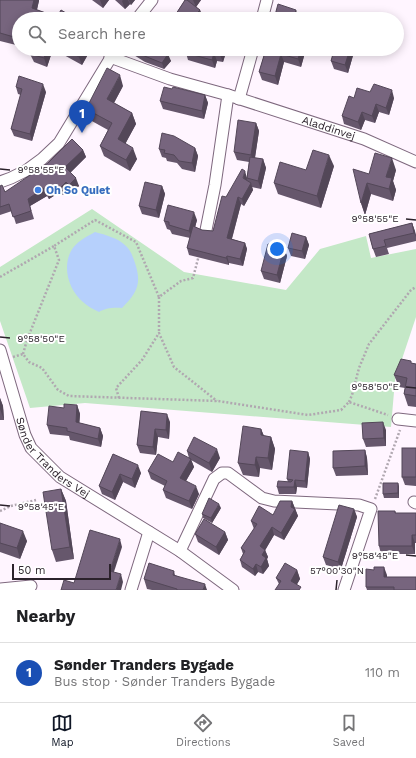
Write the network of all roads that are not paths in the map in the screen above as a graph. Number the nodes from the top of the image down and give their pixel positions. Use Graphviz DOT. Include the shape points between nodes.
graph roads {
  1 [pos="152,0"];
  2 [pos="267,0"];
  3 [pos="143,12"];
  4 [pos="264,12"];
  5 [pos="111,56"];
  6 [pos="119,56"];
  7 [pos="251,56"];
  8 [pos="228,95"];
  9 [pos="239,99"];
  10 [pos="416,162"];
  11 [pos="0,182"];
  12 [pos="206,230"];
  13 [pos="2,355"];
  14 [pos="398,418"];
  15 [pos="416,421"];
  16 [pos="149,532"];
  17 [pos="180,551"];
  18 [pos="31,586"];
  19 [pos="0,589"];
  20 [pos="131,590"];
  21 [pos="233,590"];
  22 [pos="344,590"];
  1 -- 3 [label="street"];
  2 -- 4 [label="street"];
  5 -- 11 [label="street" via="58,143 28,170"];
  6 -- 8 [label="street, Aladdinvej" via="170,80"];
  7 -- 9 [label="street"];
  8 -- 9 [label="street, Aladdinvej"];
  8 -- 12 [label="street"];
  9 -- 10 [label="street, Aladdinvej" via="364,139"];
  13 -- 16 [label="street, Sønder Tranders Vej" via="31,448 60,477"];
  14 -- 15 [label="street"];
  16 -- 17 [label="street, Sønder Tranders Vej"];
  16 -- 20 [label="street"];
  17 -- 21 [label="street, Sønder Tranders Vej"];
  17 -- 22 [label="street" via="214,479 222,473 228,473 262,498 274,501 359,505 371,509"];
  18 -- 19 [label="street"];
}
